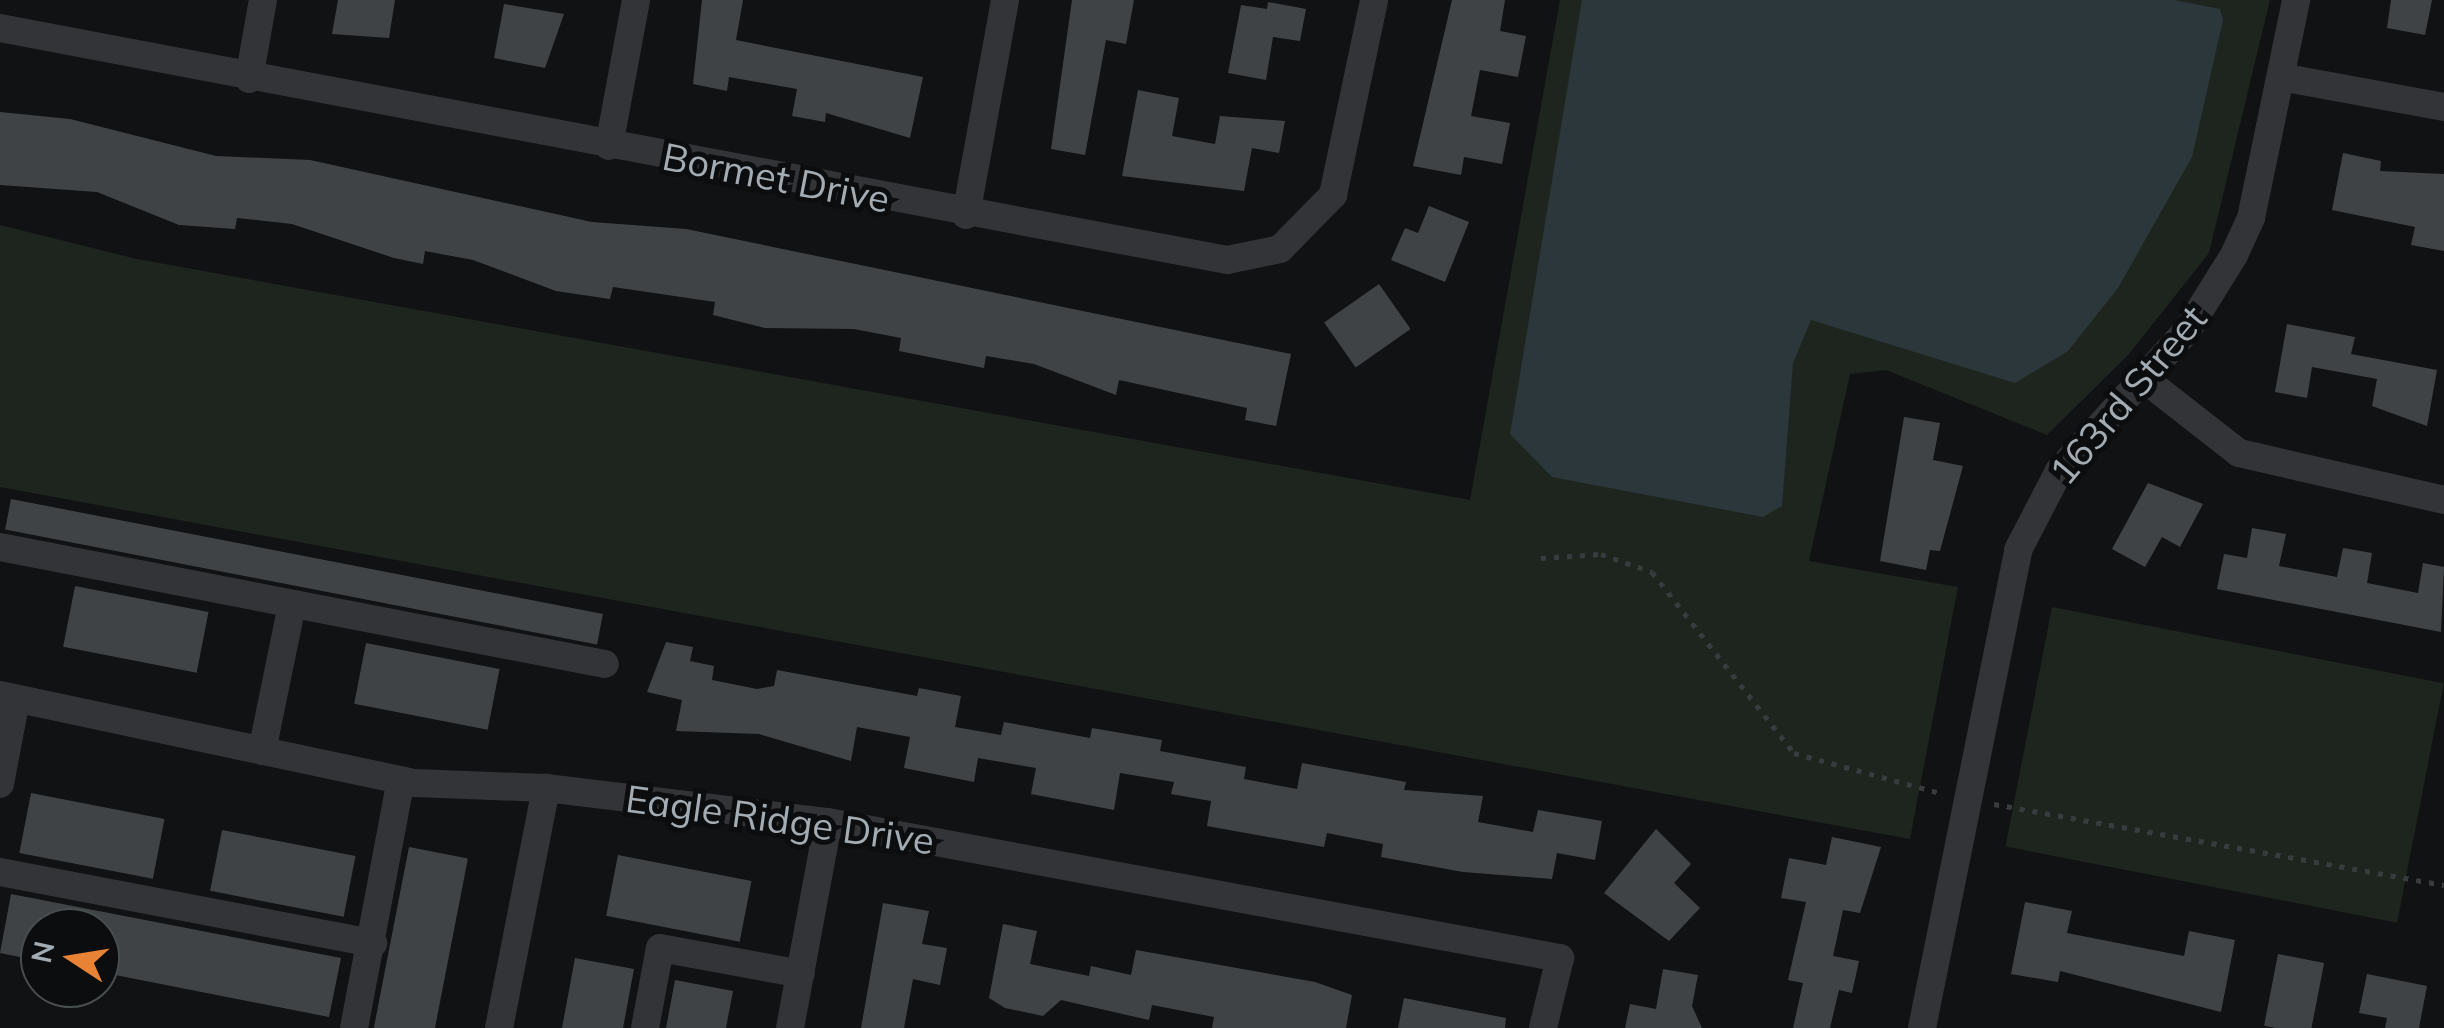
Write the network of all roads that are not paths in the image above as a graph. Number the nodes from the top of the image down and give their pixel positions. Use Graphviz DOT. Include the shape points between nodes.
graph roads {
  1 [pos="264,0"];
  2 [pos="636,0"];
  3 [pos="1005,0"];
  4 [pos="1374,0"];
  5 [pos="2296,0"];
  6 [pos="0,28"];
  7 [pos="2281,77"];
  8 [pos="249,79"];
  9 [pos="2444,106"];
  10 [pos="610,146"];
  11 [pos="966,215"];
  12 [pos="2143,378"];
  13 [pos="2444,500"];
  14 [pos="0,547"];
  15 [pos="292,605"];
  16 [pos="605,664"];
  17 [pos="8,697"];
  18 [pos="262,751"];
  19 [pos="400,780"];
  20 [pos="0,784"];
  21 [pos="546,788"];
  22 [pos="828,822"];
  23 [pos="0,872"];
  24 [pos="373,943"];
  25 [pos="801,974"];
  26 [pos="1932,1026"];
  27 [pos="354,1028"];
  28 [pos="499,1028"];
  29 [pos="644,1028"];
  30 [pos="790,1028"];
  31 [pos="1543,1028"];
  1 -- 8 [label="street"];
  2 -- 10 [label="street"];
  3 -- 11 [label="street"];
  4 -- 11 [label="street, Bormet Drive" via="1333,195 1280,249 1200,258"];
  5 -- 7 [label="street, 163rd Street"];
  6 -- 8 [label="street, Bormet Drive"];
  7 -- 9 [label="street"];
  7 -- 12 [label="street, 163rd Street" via="2240,243 2215,292"];
  8 -- 10 [label="street, Bormet Drive"];
  10 -- 11 [label="street, Bormet Drive"];
  12 -- 13 [label="street" via="2239,453"];
  12 -- 26 [label="street, 163rd Street" via="2059,471 2018,550"];
  14 -- 15 [label="street"];
  15 -- 16 [label="street"];
  15 -- 18 [label="street"];
  17 -- 18 [label="street, Eagle Ridge Drive"];
  17 -- 20 [label="street"];
  18 -- 19 [label="street, Eagle Ridge Drive"];
  19 -- 21 [label="street, Eagle Ridge Drive"];
  19 -- 24 [label="street"];
  21 -- 22 [label="street, Eagle Ridge Drive"];
  21 -- 28 [label="street"];
  22 -- 25 [label="street"];
  22 -- 31 [label="street, Eagle Ridge Drive" via="1560,958"];
  23 -- 24 [label="street"];
  24 -- 27 [label="street"];
  25 -- 29 [label="street" via="660,948"];
  25 -- 30 [label="street"];
}
